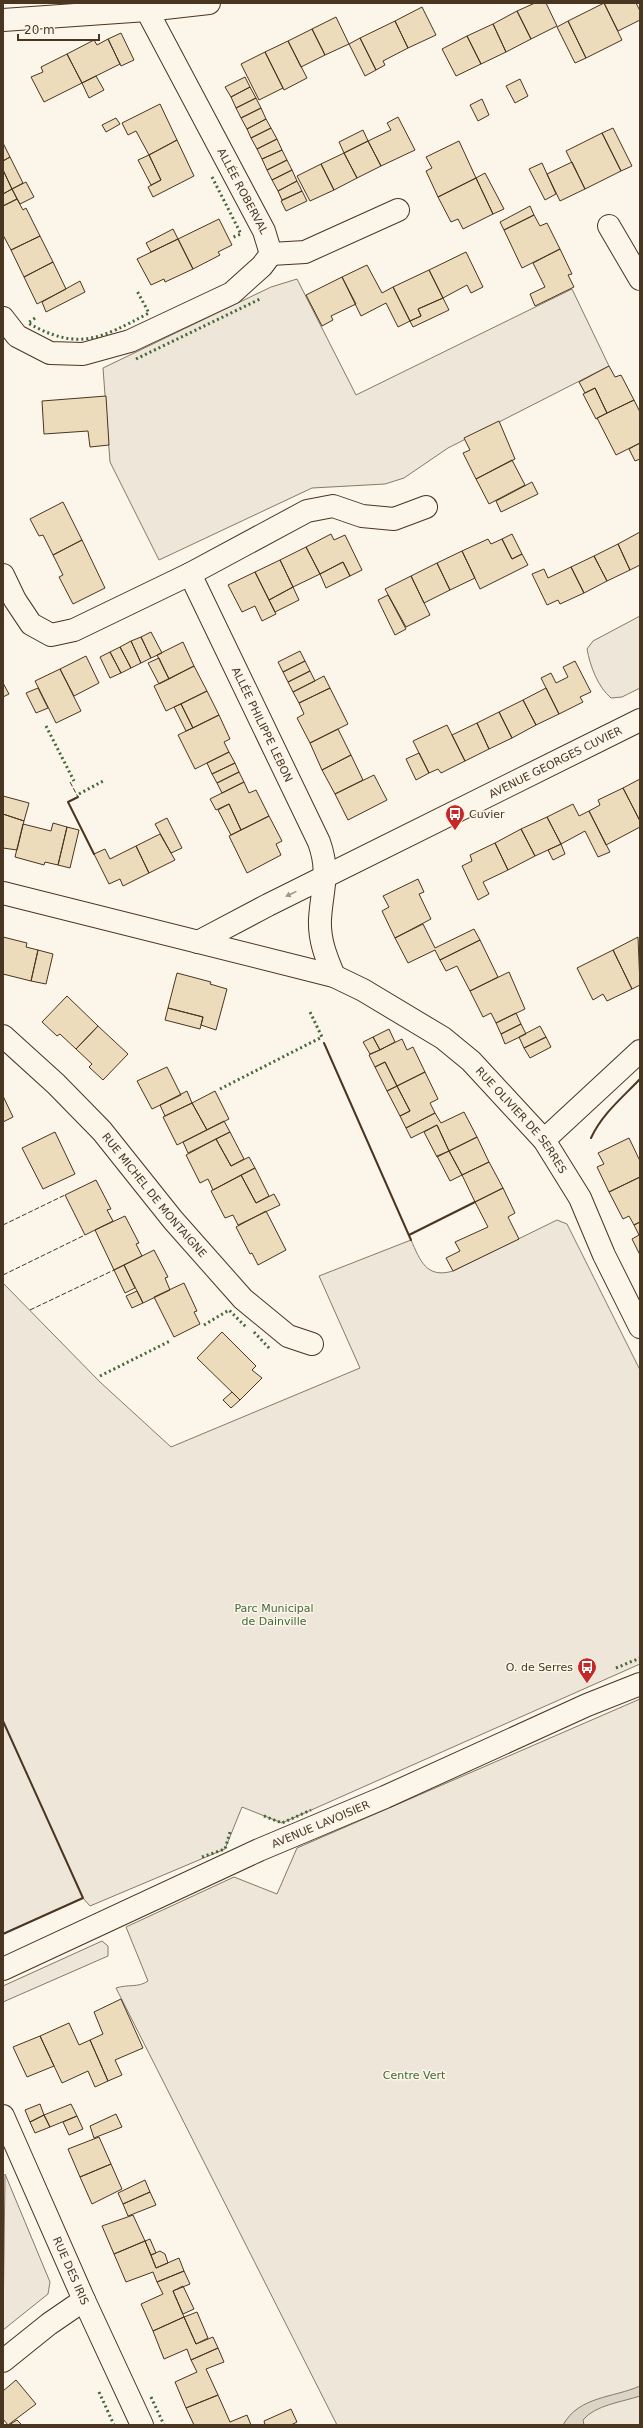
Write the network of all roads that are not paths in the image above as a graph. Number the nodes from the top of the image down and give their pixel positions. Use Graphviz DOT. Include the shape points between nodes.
graph roads {
  1 [pos="209,3"];
  2 [pos="145,7"];
  3 [pos="3,20"];
  4 [pos="398,210"];
  5 [pos="609,226"];
  6 [pos="267,260"];
  7 [pos="640,279"];
  8 [pos="3,318"];
  9 [pos="426,507"];
  10 [pos="190,574"];
  11 [pos="3,575"];
  12 [pos="640,720"];
  13 [pos="326,877"];
  14 [pos="3,893"];
  15 [pos="198,942"];
  16 [pos="334,976"];
  17 [pos="3,1036"];
  18 [pos="640,1051"];
  19 [pos="544,1140"];
  20 [pos="640,1327"];
  21 [pos="312,1344"];
  22 [pos="640,1684"];
  23 [pos="3,1970"];
  24 [pos="3,2116"];
  25 [pos="84,2300"];
  26 [pos="3,2361"];
  27 [pos="142,2425"];
  1 -- 2 [label="street"];
  2 -- 3 [label="street"];
  2 -- 6 [label="street, ALLÉE ROBERVAL" via="264,231"];
  4 -- 6 [label="street" via="305,252"];
  5 -- 7 [label="street"];
  6 -- 8 [label="street" via="232,293 130,341 83,354 50,353 17,336"];
  9 -- 10 [label="street" via="394,519 362,516 333,506 307,511"];
  10 -- 11 [label="street" via="74,630 51,635 31,624"];
  10 -- 13 [label="street, ALLÉE PHILIPPE LEBON" via="319,842 326,860"];
  12 -- 13 [label="street, AVENUE GEORGES CUVIER"];
  13 -- 15 [label="street, AVENUE GEORGES CUVIER, one-way"];
  13 -- 16 [label="street" via="320,920 322,946"];
  14 -- 15 [label="street"];
  15 -- 16 [label="street"];
  16 -- 19 [label="street, RUE OLIVIER DE SERRES" via="363,990 444,1038 471,1061"];
  17 -- 21 [label="street, RUE MICHEL DE MONTAIGNE" via="56,1084 102,1131 173,1220 243,1300 288,1336"];
  18 -- 19 [label="street"];
  19 -- 20 [label="street, RUE OLIVIER DE SERRES" via="580,1198 604,1255"];
  22 -- 23 [label="street, AVENUE LAVOISIER" via="259,1850"];
  24 -- 25 [label="street, RUE DES IRIS"];
  25 -- 26 [label="street"];
  25 -- 27 [label="street, RUE DES IRIS"];
}
